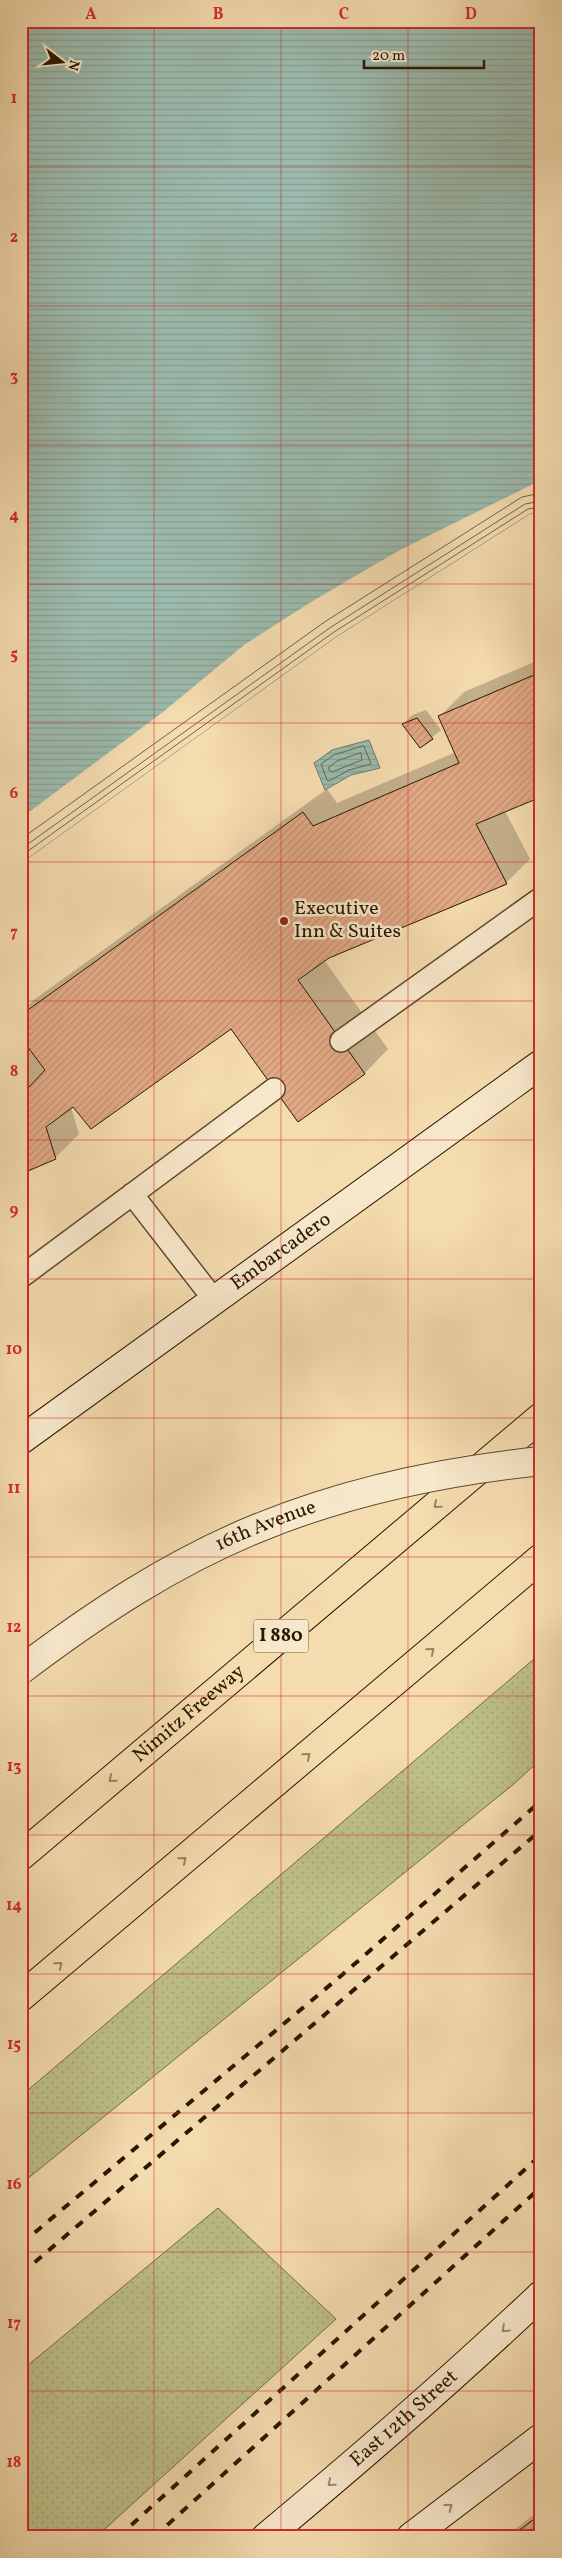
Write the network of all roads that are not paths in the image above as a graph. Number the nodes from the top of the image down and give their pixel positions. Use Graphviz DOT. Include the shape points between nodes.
graph roads {
  1 [pos="541,898"];
  2 [pos="341,1041"];
  3 [pos="541,1064"];
  4 [pos="274,1089"];
  5 [pos="132,1194"];
  6 [pos="21,1277"];
  7 [pos="215,1301"];
  8 [pos="541,1417"];
  9 [pos="21,1440"];
  10 [pos="541,1461"];
  11 [pos="541,1558"];
  12 [pos="21,1670"];
  13 [pos="21,1856"];
  14 [pos="21,1997"];
  15 [pos="541,2296"];
  16 [pos="541,2438"];
  17 [pos="266,2537"];
  18 [pos="411,2537"];
  1 -- 2 [label="lane"];
  3 -- 7 [label="main road, Embarcadero"];
  4 -- 5 [label="lane"];
  5 -- 6 [label="lane"];
  5 -- 7 [label="lane"];
  7 -- 9 [label="main road, Embarcadero"];
  8 -- 13 [label="highway, Nimitz Freeway / I 880, one-way"];
  10 -- 12 [label="main road, 16th Avenue, bridge" via="488,1466 417,1479 306,1510 257,1528 162,1575 65,1637"];
  14 -- 11 [label="highway, one-way"];
  15 -- 17 [label="main road, East 12th Street, one-way"];
  18 -- 16 [label="main road, one-way"];
}
